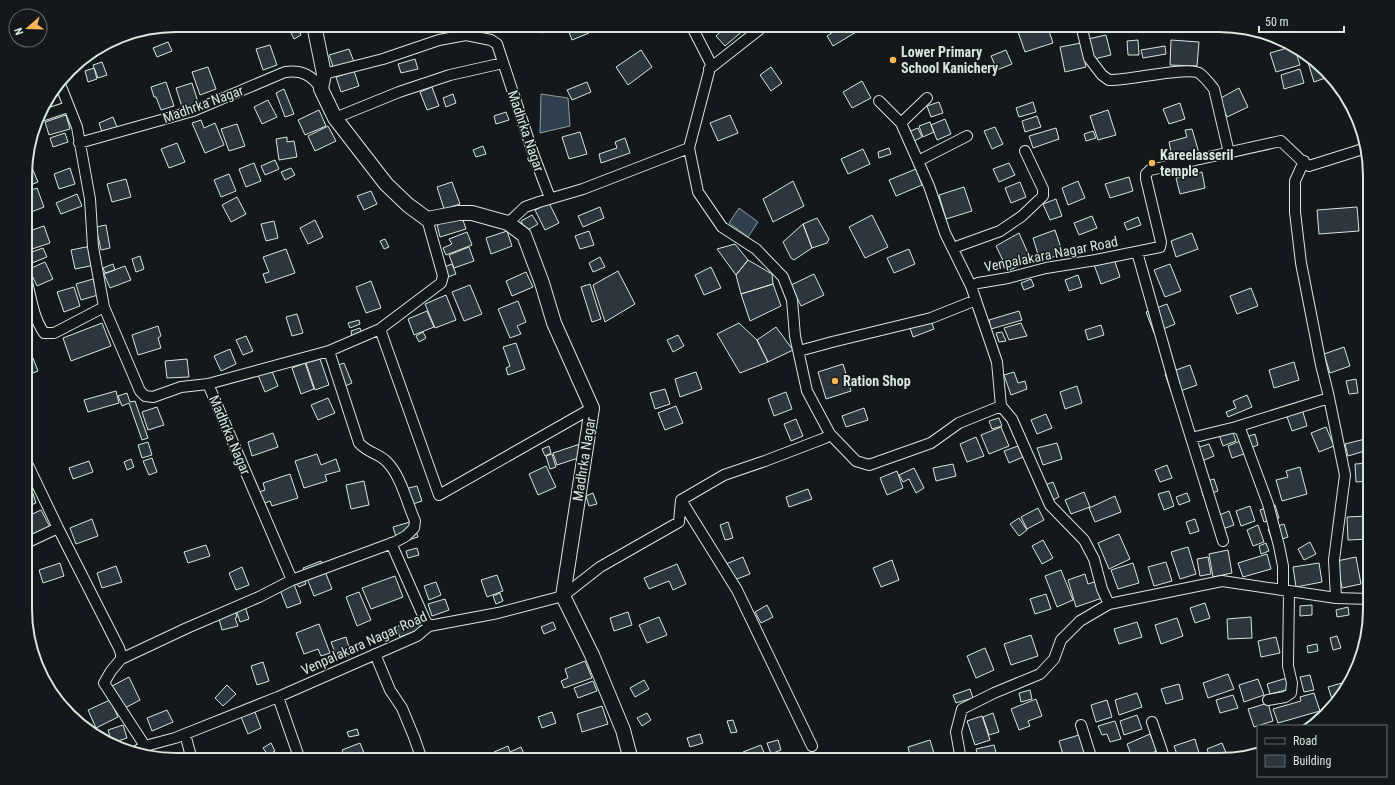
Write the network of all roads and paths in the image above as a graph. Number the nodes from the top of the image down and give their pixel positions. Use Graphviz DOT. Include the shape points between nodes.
graph roads {
  1 [pos="315,32"];
  2 [pos="694,32"];
  3 [pos="756,32"];
  4 [pos="1083,32"];
  5 [pos="503,64"];
  6 [pos="709,69"];
  7 [pos="324,74"];
  8 [pos="62,89"];
  9 [pos="321,89"];
  10 [pos="927,98"];
  11 [pos="879,101"];
  12 [pos="68,107"];
  13 [pos="46,114"];
  14 [pos="335,118"];
  15 [pos="901,123"];
  16 [pos="967,136"];
  17 [pos="79,143"];
  18 [pos="689,148"];
  19 [pos="1360,150"];
  20 [pos="1025,152"];
  21 [pos="1229,153"];
  22 [pos="918,161"];
  23 [pos="1304,161"];
  24 [pos="550,198"];
  25 [pos="428,219"];
  26 [pos="508,223"];
  27 [pos="953,248"];
  28 [pos="1137,252"];
  29 [pos="971,286"];
  30 [pos="976,300"];
  31 [pos="32,304"];
  32 [pos="104,307"];
  33 [pos="380,329"];
  34 [pos="329,351"];
  35 [pos="799,351"];
  36 [pos="208,384"];
  37 [pos="1330,398"];
  38 [pos="1001,406"];
  39 [pos="592,408"];
  40 [pos="1236,427"];
  41 [pos="828,432"];
  42 [pos="1191,438"];
  43 [pos="32,474"];
  44 [pos="681,500"];
  45 [pos="58,528"];
  46 [pos="32,540"];
  47 [pos="1223,541"];
  48 [pos="391,543"];
  49 [pos="292,580"];
  50 [pos="1286,591"];
  51 [pos="564,596"];
  52 [pos="1336,598"];
  53 [pos="1363,599"];
  54 [pos="1109,604"];
  55 [pos="429,626"];
  56 [pos="375,654"];
  57 [pos="121,659"];
  58 [pos="278,697"];
  59 [pos="1268,700"];
  60 [pos="1152,722"];
  61 [pos="1081,725"];
  62 [pos="185,734"];
  63 [pos="145,746"];
  64 [pos="812,746"];
  65 [pos="141,748"];
  66 [pos="190,753"];
  67 [pos="298,753"];
  68 [pos="419,753"];
  69 [pos="629,753"];
  70 [pos="960,753"];
  71 [pos="1090,753"];
  72 [pos="1163,753"];
  1 -- 7 [label="street"];
  2 -- 6 [label="street" via="711,64"];
  3 -- 6 [label="street"];
  4 -- 21 [label="street" via="1089,58 1109,80 1198,72 1214,89"];
  5 -- 7 [label="street, Madhrka Nagar" via="497,44 491,40 466,35 439,40 383,59"];
  5 -- 14 [label="street" via="450,75"];
  5 -- 24 [label="street, Madhrka Nagar"];
  6 -- 18 [label="street"];
  7 -- 9 [label="street"];
  8 -- 12 [label="street"];
  9 -- 14 [label="street, Madhrka Nagar"];
  9 -- 17 [label="street, Madhrka Nagar" via="315,80 308,76 295,71 285,72 193,111"];
  10 -- 15 [label="street"];
  11 -- 15 [label="street"];
  12 -- 13 [label="street"];
  12 -- 17 [label="street" via="77,127"];
  14 -- 25 [label="street, Madhrka Nagar" via="386,184 408,205"];
  15 -- 22 [label="street"];
  16 -- 22 [label="street"];
  17 -- 32 [label="street" via="90,200 93,247"];
  18 -- 24 [label="street" via="583,189"];
  18 -- 35 [label="street" via="698,192 722,227 756,249 783,277 792,300"];
  19 -- 23 [label="street" via="1309,166"];
  20 -- 27 [label="street" via="1043,189 1043,196 1022,216 1000,230"];
  21 -- 23 [label="street, Venpalakara Nagar Road" via="1281,140"];
  21 -- 28 [label="street, Venpalakara Nagar Road" via="1150,170 1146,174 1147,188 1161,242 1160,247"];
  22 -- 27 [label="street"];
  23 -- 37 [label="street" via="1295,181 1294,212 1301,263"];
  24 -- 26 [label="street" via="526,208"];
  25 -- 26 [label="street, Madhrka Nagar" via="472,213"];
  25 -- 33 [label="street, Madhrka Nagar" via="444,276 441,283"];
  26 -- 39 [label="street, Madhrka Nagar" via="524,235 554,323"];
  27 -- 29 [label="street"];
  28 -- 29 [label="street, Venpalakara Nagar Road" via="1046,268"];
  28 -- 42 [label="street"];
  29 -- 30 [label="street, Venpalakara Nagar Road"];
  30 -- 35 [label="street" via="931,318"];
  30 -- 38 [label="street, Venpalakara Nagar Road" via="997,362"];
  31 -- 32 [label="street" via="38,324 44,333 60,330"];
  32 -- 36 [label="street" via="140,391 145,396 154,397 181,387"];
  33 -- 34 [label="street, Madhrka Nagar"];
  33 -- 39 [label="street" via="440,495"];
  34 -- 36 [label="street, Madhrka Nagar"];
  34 -- 48 [label="street" via="359,443 367,451 381,457 392,468 415,521 410,532"];
  35 -- 41 [label="street" via="807,391"];
  36 -- 49 [label="street, Madhrka Nagar"];
  37 -- 40 [label="street"];
  37 -- 52 [label="street" via="1345,475 1334,560"];
  38 -- 41 [label="street" via="959,423 931,443 869,465 856,461"];
  38 -- 54 [label="street" via="1012,419 1050,505 1084,540 1094,559"];
  39 -- 51 [label="street, Madhrka Nagar"];
  40 -- 42 [label="street"];
  40 -- 50 [label="street" via="1243,436 1268,504 1279,546"];
  41 -- 44 [label="street" via="825,438 724,475"];
  42 -- 47 [label="street"];
  43 -- 45 [label="street"];
  44 -- 51 [label="street, Venpalakara Nagar Road" via="679,522 600,567"];
  44 -- 64 [label="street" via="737,590"];
  45 -- 46 [label="street"];
  45 -- 57 [label="street" via="119,648"];
  48 -- 49 [label="street"];
  48 -- 55 [label="street"];
  49 -- 57 [label="street"];
  50 -- 52 [label="street"];
  50 -- 54 [label="street" via="1222,581"];
  50 -- 59 [label="street" via="1291,693 1285,697"];
  51 -- 55 [label="street, Venpalakara Nagar Road" via="498,613"];
  51 -- 69 [label="street" via="592,655 623,730"];
  52 -- 53 [label="street"];
  54 -- 70 [label="street" via="1080,621 1061,640 1054,659 1040,674 962,709 956,732"];
  55 -- 56 [label="street, Venpalakara Nagar Road" via="417,636"];
  56 -- 58 [label="street, Venpalakara Nagar Road"];
  56 -- 68 [label="street" via="390,690 402,708"];
  57 -- 63 [label="street" via="104,683"];
  58 -- 62 [label="street, Venpalakara Nagar Road"];
  58 -- 67 [label="street"];
  60 -- 72 [label="street"];
  61 -- 71 [label="street"];
  62 -- 63 [label="street, Venpalakara Nagar Road"];
  62 -- 66 [label="street"];
  63 -- 65 [label="street"];
}
